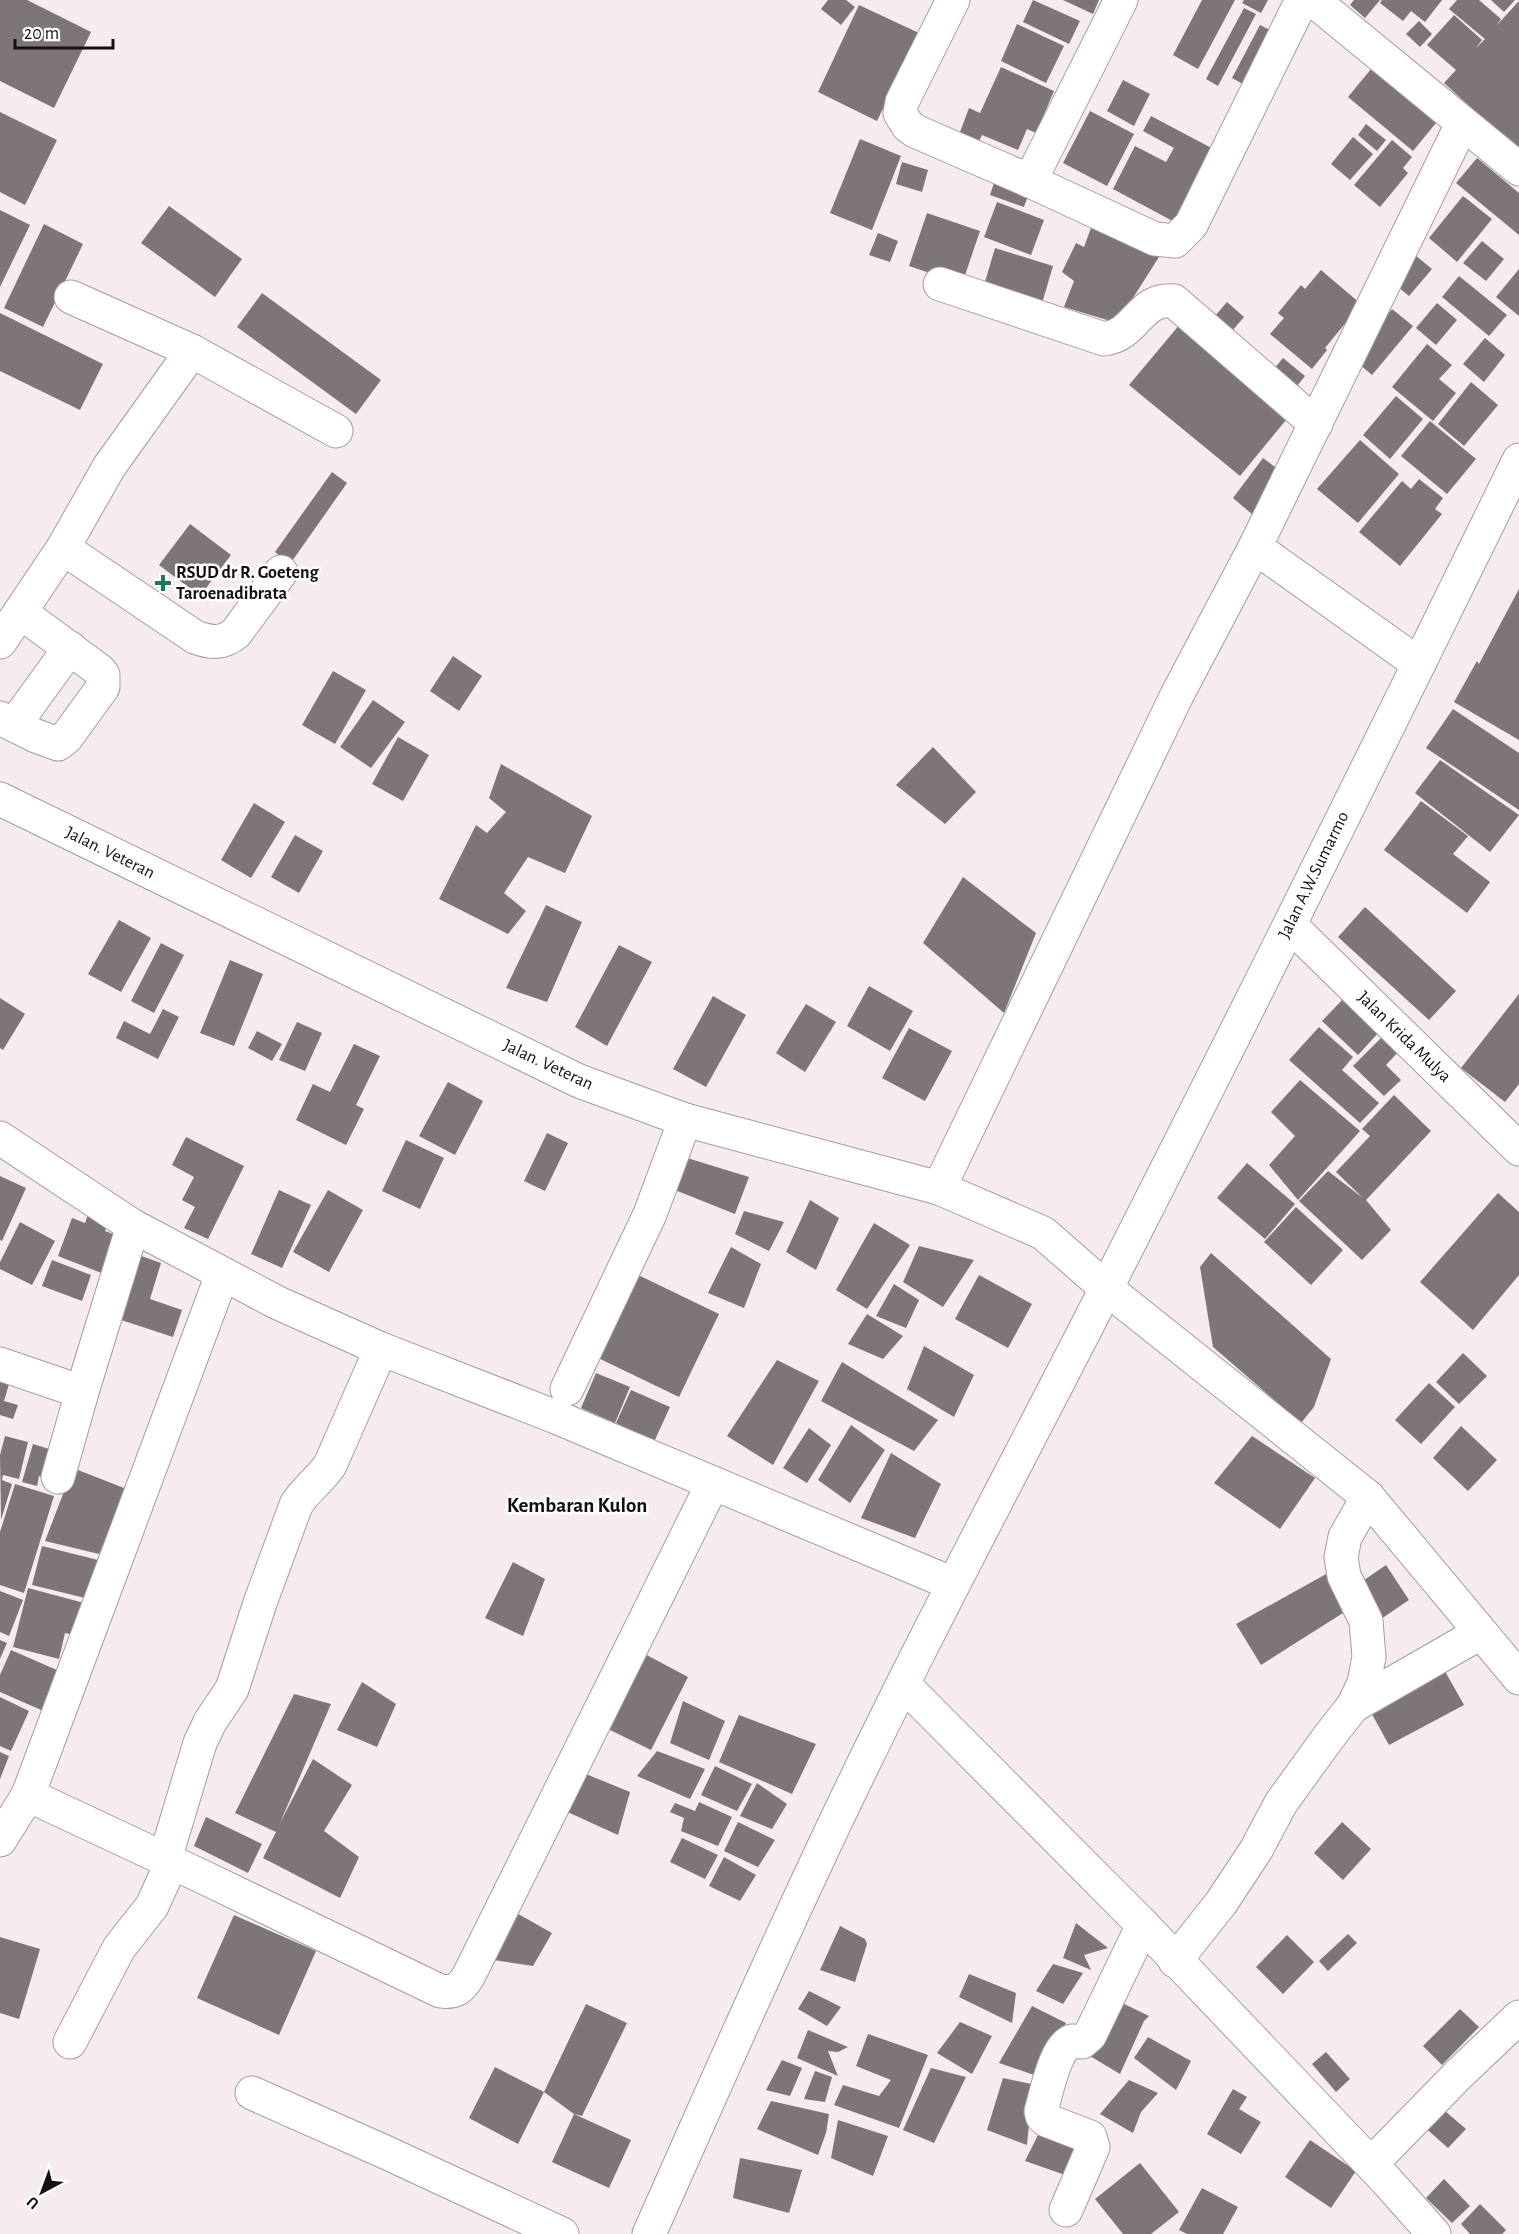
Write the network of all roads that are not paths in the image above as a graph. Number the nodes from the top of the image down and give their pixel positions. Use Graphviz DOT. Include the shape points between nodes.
graph roads {
  1 [pos="953,0"];
  2 [pos="1121,0"];
  3 [pos="1302,0"];
  4 [pos="1313,0"];
  5 [pos="1461,124"];
  6 [pos="1519,169"];
  7 [pos="1030,181"];
  8 [pos="939,284"];
  9 [pos="71,297"];
  10 [pos="192,351"];
  11 [pos="1316,424"];
  12 [pos="336,431"];
  13 [pos="1519,460"];
  14 [pos="1255,547"];
  15 [pos="63,548"];
  16 [pos="281,572"];
  17 [pos="20,612"];
  18 [pos="0,642"];
  19 [pos="70,648"];
  20 [pos="1419,664"];
  21 [pos="7,722"];
  22 [pos="0,799"];
  23 [pos="1290,925"];
  24 [pos="685,1120"];
  25 [pos="0,1138"];
  26 [pos="1519,1149"];
  27 [pos="939,1188"];
  28 [pos="133,1226"];
  29 [pos="222,1275"];
  30 [pos="1106,1288"];
  31 [pos="381,1349"];
  32 [pos="0,1365"];
  33 [pos="567,1389"];
  34 [pos="82,1392"];
  35 [pos="58,1477"];
  36 [pos="713,1483"];
  37 [pos="1368,1497"];
  38 [pos="952,1584"];
  39 [pos="1480,1633"];
  40 [pos="1519,1678"];
  41 [pos="903,1684"];
  42 [pos="1353,1706"];
  43 [pos="28,1795"];
  44 [pos="0,1840"];
  45 [pos="168,1861"];
  46 [pos="1143,1925"];
  47 [pos="1175,1961"];
  48 [pos="1519,2017"];
  49 [pos="70,2042"];
  50 [pos="252,2093"];
  51 [pos="1371,2164"];
  52 [pos="1066,2210"];
  53 [pos="562,2234"];
  54 [pos="649,2234"];
  55 [pos="1434,2234"];
  1 -- 7 [label="street" via="900,113 915,131"];
  2 -- 7 [label="street"];
  3 -- 7 [label="street" via="1191,225 1175,241 1155,239"];
  4 -- 5 [label="street"];
  5 -- 6 [label="street"];
  5 -- 11 [label="street"];
  8 -- 11 [label="street" via="1104,339 1124,333 1150,304 1174,301"];
  9 -- 10 [label="street"];
  10 -- 12 [label="street"];
  10 -- 15 [label="street" via="109,467"];
  11 -- 14 [label="street"];
  13 -- 20 [label="street, Jalan A.W.Sumarmo"];
  14 -- 20 [label="street"];
  14 -- 27 [label="street" via="1177,695"];
  15 -- 16 [label="street" via="208,642 229,639 236,633"];
  15 -- 17 [label="street"];
  17 -- 18 [label="street"];
  17 -- 19 [label="street"];
  19 -- 21 [label="street"];
  19 -- 21 [label="street" via="103,675 103,687 63,742 53,743"];
  20 -- 23 [label="street, Jalan A.W.Sumarmo"];
  22 -- 24 [label="street, Jalan. Veteran" via="579,1081"];
  23 -- 26 [label="street, Jalan Krida Mulya"];
  23 -- 30 [label="street, Jalan A.W.Sumarmo"];
  24 -- 27 [label="street, Jalan. Veteran"];
  24 -- 33 [label="street" via="650,1215"];
  25 -- 28 [label="street"];
  27 -- 30 [label="street, Jalan. Veteran" via="1043,1233"];
  28 -- 29 [label="street"];
  28 -- 34 [label="street"];
  29 -- 31 [label="street"];
  29 -- 43 [label="street"];
  30 -- 37 [label="street, Jalan. Veteran"];
  30 -- 38 [label="street, Jalan A.W.Sumarmo"];
  31 -- 36 [label="street"];
  31 -- 45 [label="street" via="330,1465 296,1505 232,1689 200,1743"];
  32 -- 34 [label="street"];
  34 -- 35 [label="street"];
  36 -- 38 [label="street"];
  36 -- 45 [label="street" via="469,1975 457,1990 440,1991"];
  37 -- 39 [label="street, Jalan. Veteran"];
  37 -- 42 [label="street" via="1345,1537 1341,1557 1344,1576 1366,1621 1369,1657 1364,1683"];
  38 -- 41 [label="street, Jalan A.W.Sumarmo"];
  39 -- 40 [label="street, Jalan. Veteran"];
  39 -- 42 [label="street"];
  41 -- 46 [label="street"];
  41 -- 54 [label="street, Jalan A.W.Sumarmo" via="812,1871"];
  42 -- 47 [label="street" via="1281,1803 1221,1903"];
  43 -- 44 [label="street"];
  43 -- 45 [label="street"];
  45 -- 49 [label="street" via="152,1906 119,1948"];
  46 -- 47 [label="street"];
  46 -- 52 [label="street" via="1090,2035 1082,2042 1072,2041 1064,2046 1041,2111 1046,2120 1093,2140 1094,2147"];
  47 -- 51 [label="street"];
  48 -- 51 [label="street"];
  50 -- 53 [label="street"];
  51 -- 55 [label="street"];
}
